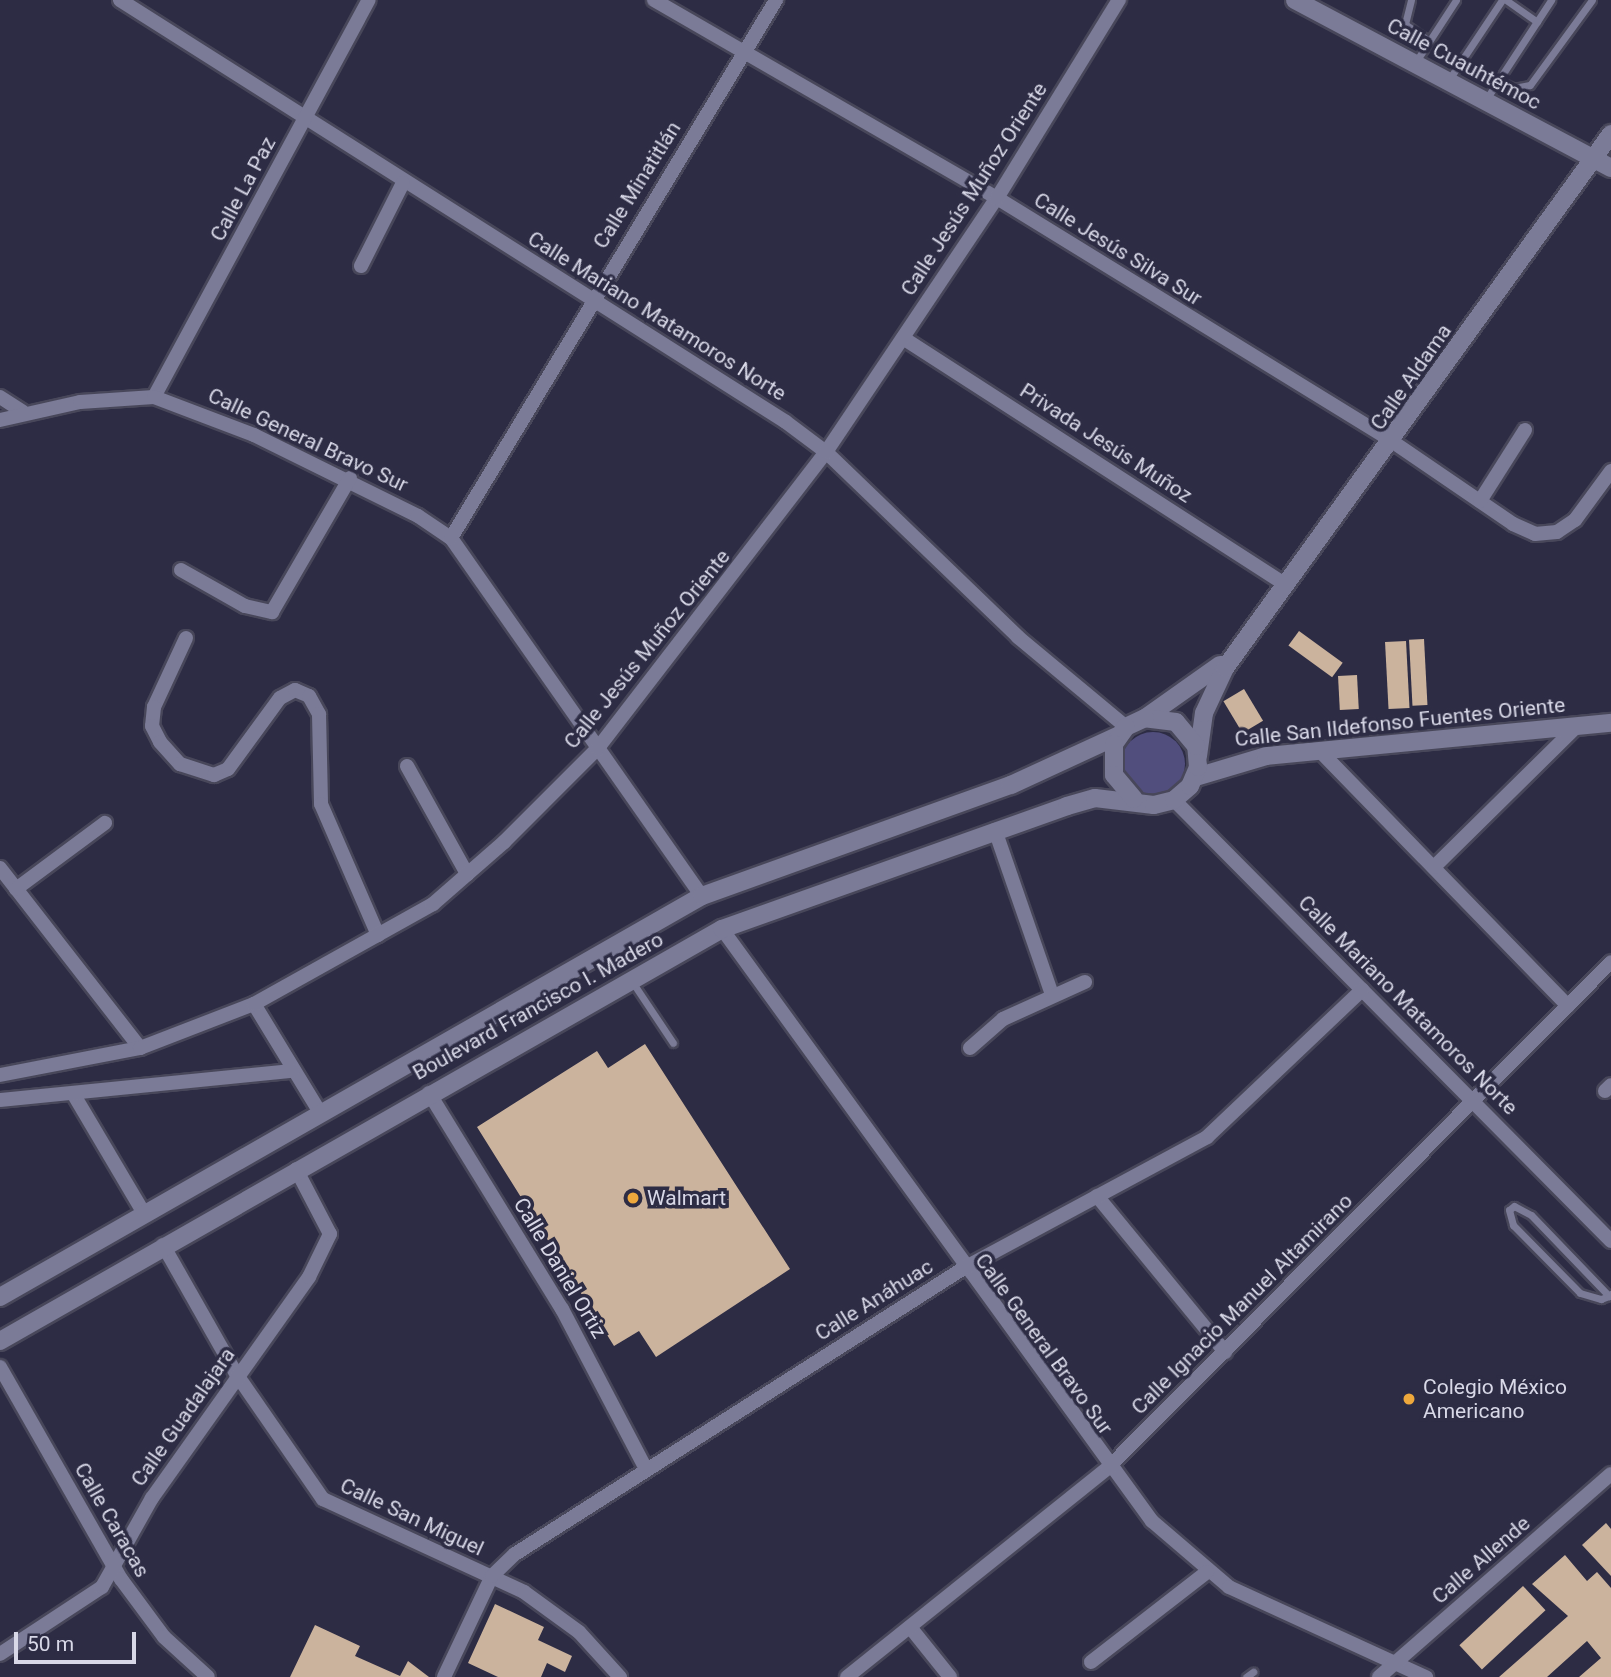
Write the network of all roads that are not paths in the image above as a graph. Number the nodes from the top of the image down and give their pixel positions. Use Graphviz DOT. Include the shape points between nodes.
graph roads {
  1 [pos="120,0"];
  2 [pos="369,0"];
  3 [pos="654,0"];
  4 [pos="776,0"];
  5 [pos="1119,0"];
  6 [pos="1295,0"];
  7 [pos="1411,0"];
  8 [pos="1456,0"];
  9 [pos="1504,0"];
  10 [pos="1551,0"];
  11 [pos="1592,0"];
  12 [pos="1537,22"];
  13 [pos="1429,41"];
  14 [pos="743,53"];
  15 [pos="1414,64"];
  16 [pos="1499,80"];
  17 [pos="1448,81"];
  18 [pos="1484,101"];
  19 [pos="306,116"];
  20 [pos="1611,134"];
  21 [pos="1593,159"];
  22 [pos="1611,169"];
  23 [pos="403,183"];
  24 [pos="997,198"];
  25 [pos="360,266"];
  26 [pos="592,298"];
  27 [pos="903,338"];
  28 [pos="0,397"];
  29 [pos="154,397"];
  30 [pos="23,412"];
  31 [pos="0,420"];
  32 [pos="1525,430"];
  33 [pos="1393,442"];
  34 [pos="826,452"];
  35 [pos="350,478"];
  36 [pos="1609,480"];
  37 [pos="1480,501"];
  38 [pos="451,538"];
  39 [pos="181,569"];
  40 [pos="1286,585"];
  41 [pos="186,638"];
  42 [pos="1242,643"];
  43 [pos="1145,718"];
  44 [pos="1611,723"];
  45 [pos="1578,725"];
  46 [pos="1123,731"];
  47 [pos="598,748"];
  48 [pos="1319,750"];
  49 [pos="1198,756"];
  50 [pos="407,766"];
  51 [pos="1196,777"];
  52 [pos="1133,799"];
  53 [pos="1174,800"];
  54 [pos="105,823"];
  55 [pos="995,830"];
  56 [pos="1434,867"];
  57 [pos="0,868"];
  58 [pos="467,874"];
  59 [pos="16,889"];
  60 [pos="702,896"];
  61 [pos="722,929"];
  62 [pos="378,935"];
  63 [pos="1611,962"];
  64 [pos="630,979"];
  65 [pos="1086,982"];
  66 [pos="1362,990"];
  67 [pos="1052,995"];
  68 [pos="254,1004"];
  69 [pos="1568,1006"];
  70 [pos="673,1044"];
  71 [pos="140,1048"];
  72 [pos="970,1048"];
  73 [pos="293,1071"];
  74 [pos="0,1075"];
  75 [pos="429,1093"];
  76 [pos="74,1095"];
  77 [pos="0,1100"];
  78 [pos="1475,1101"];
  79 [pos="321,1114"];
  80 [pos="296,1169"];
  81 [pos="1097,1196"];
  82 [pos="145,1215"];
  83 [pos="1611,1241"];
  84 [pos="163,1245"];
  85 [pos="964,1268"];
  86 [pos="1610,1295"];
  87 [pos="0,1297"];
  88 [pos="0,1340"];
  89 [pos="1225,1352"];
  90 [pos="0,1367"];
  91 [pos="237,1375"];
  92 [pos="1108,1468"];
  93 [pos="646,1469"];
  94 [pos="1611,1474"];
  95 [pos="114,1569"];
  96 [pos="1207,1572"];
  97 [pos="492,1576"];
  98 [pos="910,1627"];
  99 [pos="0,1654"];
  100 [pos="1091,1662"];
  101 [pos="1395,1663"];
  102 [pos="208,1677"];
  103 [pos="444,1677"];
  104 [pos="620,1677"];
  105 [pos="848,1677"];
  106 [pos="950,1677"];
  107 [pos="1379,1677"];
  108 [pos="1426,1677"];
  1 -- 19 [label="street, Calle Mariano Matamoros Norte"];
  2 -- 19 [label="street, Calle La Paz"];
  3 -- 14 [label="street, Calle Jesús Silva Sur"];
  4 -- 14 [label="street, Calle Minatitlán"];
  5 -- 24 [label="street, Calle Jesús Muñoz Oriente"];
  6 -- 15 [label="main road, Calle Cuauhtémoc"];
  7 -- 13 [label="lane" via="1405,24"];
  8 -- 13 [label="lane"];
  9 -- 12 [label="lane"];
  9 -- 17 [label="lane"];
  10 -- 12 [label="lane"];
  11 -- 16 [label="lane" via="1530,85 1514,88"];
  12 -- 16 [label="lane"];
  13 -- 15 [label="lane"];
  14 -- 24 [label="street, Calle Jesús Silva Sur"];
  14 -- 26 [label="street, Calle Minatitlán"];
  15 -- 17 [label="main road, Calle Cuauhtémoc"];
  16 -- 18 [label="lane"];
  17 -- 18 [label="main road, Calle Cuauhtémoc"];
  18 -- 21 [label="main road, Calle Cuauhtémoc"];
  19 -- 23 [label="street, Calle Mariano Matamoros Norte"];
  19 -- 29 [label="street, Calle La Paz"];
  20 -- 21 [label="main road, Calle Aldama"];
  21 -- 22 [label="main road, Calle Cuauhtémoc"];
  21 -- 33 [label="main road, Calle Aldama"];
  23 -- 25 [label="street"];
  23 -- 26 [label="street, Calle Mariano Matamoros Norte"];
  24 -- 27 [label="street, Calle Jesús Muñoz Oriente"];
  24 -- 33 [label="street, Calle Jesús Silva Sur"];
  26 -- 34 [label="street, Calle Mariano Matamoros Norte"];
  26 -- 38 [label="street, Calle Minatitlán"];
  27 -- 34 [label="street, Calle Jesús Muñoz Oriente"];
  27 -- 40 [label="street, Privada Jesús Muñoz"];
  28 -- 30 [label="street"];
  29 -- 30 [label="street, Calle General Bravo Sur"];
  29 -- 35 [label="street, Calle General Bravo Sur"];
  30 -- 31 [label="street, Calle General Bravo Sur"];
  32 -- 37 [label="street"];
  33 -- 37 [label="street, Calle Jesús Silva Sur"];
  33 -- 40 [label="main road, Calle Aldama"];
  34 -- 46 [label="street, Calle Mariano Matamoros Norte"];
  34 -- 47 [label="street, Calle Jesús Muñoz Oriente"];
  35 -- 38 [label="street, Calle General Bravo Sur"];
  35 -- 39 [label="street" via="272,611 245,606"];
  36 -- 37 [label="street, Calle Jesús Silva Sur" via="1557,532 1535,534"];
  38 -- 47 [label="street, Calle General Bravo Sur"];
  40 -- 42 [label="main road, Calle Aldama"];
  41 -- 62 [label="street" via="154,706 152,726 160,742 180,764 214,775 228,769 280,698 295,690 309,696 319,714 321,804"];
  42 -- 43 [label="main road, Calle Aldama" via="1204,681"];
  42 -- 49 [label="main road, Calle Aldama" via="1210,694"];
  43 -- 46 [label="main road"];
  43 -- 49 [label="main road" via="1166,718 1185,728"];
  44 -- 45 [label="main road, Calle San Ildefonso Fuentes Oriente"];
  45 -- 48 [label="main road, Calle San Ildefonso Fuentes Oriente"];
  45 -- 56 [label="street"];
  46 -- 52 [label="main road" via="1111,765 1118,785"];
  46 -- 60 [label="main road, Boulevard Francisco I. Madero" via="1011,785"];
  47 -- 58 [label="street, Calle Jesús Muñoz Oriente"];
  47 -- 60 [label="street, Calle General Bravo Sur"];
  48 -- 51 [label="main road, Calle San Ildefonso Fuentes Oriente" via="1254,758"];
  48 -- 56 [label="street"];
  49 -- 51 [label="main road"];
  50 -- 58 [label="street"];
  51 -- 53 [label="main road"];
  52 -- 53 [label="main road" via="1154,805"];
  52 -- 55 [label="main road, Boulevard Francisco I. Madero" via="1095,798"];
  53 -- 66 [label="street, Calle Mariano Matamoros Norte"];
  54 -- 59 [label="street"];
  55 -- 61 [label="main road, Boulevard Francisco I. Madero"];
  55 -- 67 [label="street"];
  56 -- 69 [label="street"];
  57 -- 59 [label="street"];
  58 -- 62 [label="street, Calle Jesús Muñoz Oriente" via="433,904"];
  59 -- 71 [label="street"];
  60 -- 79 [label="main road, Boulevard Francisco I. Madero"];
  61 -- 64 [label="main road, Boulevard Francisco I. Madero"];
  61 -- 85 [label="street, Calle General Bravo Sur"];
  62 -- 68 [label="street, Calle Jesús Muñoz Oriente"];
  63 -- 69 [label="street, Calle Ignacio Manuel Altamirano"];
  64 -- 70 [label="lane"];
  64 -- 75 [label="main road, Boulevard Francisco I. Madero"];
  65 -- 67 [label="street"];
  66 -- 78 [label="street, Calle Mariano Matamoros Norte"];
  66 -- 81 [label="street, Calle Anáhuac" via="1207,1137"];
  67 -- 72 [label="street" via="1003,1019"];
  68 -- 71 [label="street, Calle Jesús Muñoz Oriente"];
  68 -- 73 [label="street"];
  69 -- 78 [label="street, Calle Ignacio Manuel Altamirano"];
  71 -- 74 [label="street, Calle Jesús Muñoz Oriente"];
  73 -- 76 [label="street"];
  73 -- 79 [label="street"];
  75 -- 80 [label="main road, Boulevard Francisco I. Madero"];
  75 -- 93 [label="street, Calle Daniel Ortiz" via="562,1309"];
  76 -- 77 [label="street"];
  76 -- 82 [label="street"];
  78 -- 83 [label="street, Calle Mariano Matamoros Norte"];
  78 -- 89 [label="street, Calle Ignacio Manuel Altamirano"];
  79 -- 82 [label="main road, Boulevard Francisco I. Madero"];
  80 -- 84 [label="main road, Boulevard Francisco I. Madero"];
  80 -- 91 [label="street, Calle Guadalajara" via="324,1215 330,1234 326,1249"];
  81 -- 85 [label="street, Calle Anáhuac"];
  81 -- 89 [label="street"];
  82 -- 87 [label="main road, Boulevard Francisco I. Madero"];
  84 -- 88 [label="main road, Boulevard Francisco I. Madero"];
  84 -- 91 [label="street, Calle San Miguel"];
  85 -- 92 [label="street, Calle General Bravo Sur"];
  85 -- 93 [label="street, Calle Anáhuac"];
  86 -- 86 [label="lane" via="1580,1293 1513,1225 1509,1210 1514,1206 1531,1215"];
  89 -- 92 [label="street, Calle Ignacio Manuel Altamirano"];
  90 -- 95 [label="street, Calle Caracas"];
  91 -- 95 [label="street, Calle Guadalajara" via="152,1498"];
  91 -- 97 [label="street, Calle San Miguel" via="323,1499"];
  92 -- 96 [label="street, Calle General Bravo Sur" via="1152,1521"];
  92 -- 98 [label="street, Calle Ignacio Manuel Altamirano"];
  93 -- 97 [label="street, Calle Anáhuac" via="515,1554"];
  94 -- 101 [label="street, Calle Allende"];
  95 -- 99 [label="street, Calle Guadalajara" via="88,1600"];
  95 -- 102 [label="street, Calle Caracas" via="164,1637"];
  96 -- 100 [label="street"];
  96 -- 101 [label="street, Calle General Bravo Sur"];
  97 -- 103 [label="street, Calle Anáhuac"];
  97 -- 104 [label="street, Calle San Miguel" via="552,1609"];
  98 -- 105 [label="street, Calle Ignacio Manuel Altamirano"];
  98 -- 106 [label="street"];
  101 -- 107 [label="street, Calle Allende"];
  101 -- 108 [label="street, Calle General Bravo Sur"];
}
